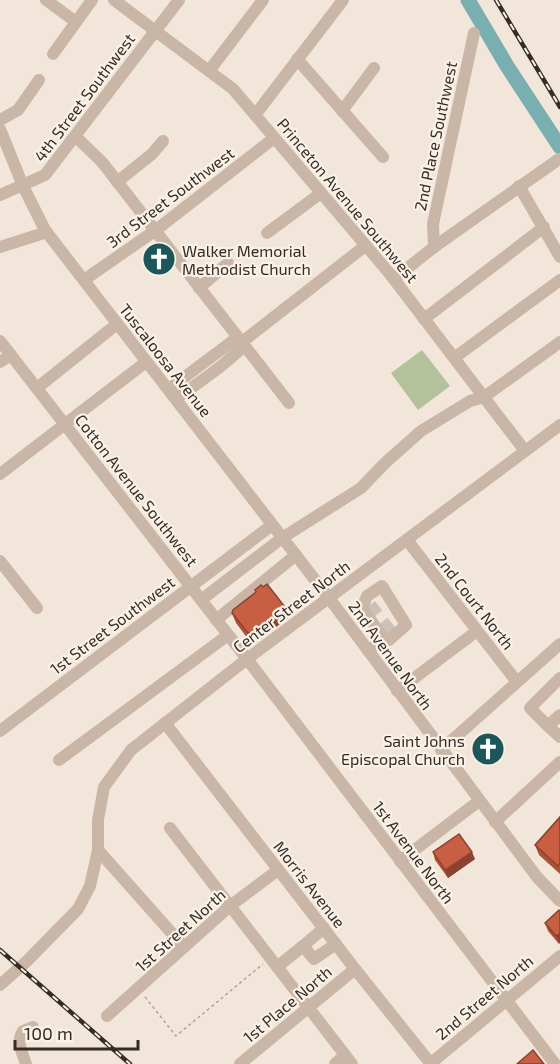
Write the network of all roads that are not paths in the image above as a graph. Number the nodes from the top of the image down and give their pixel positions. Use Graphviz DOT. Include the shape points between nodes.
graph roads {
  1 [pos="46,0"];
  2 [pos="92,0"];
  3 [pos="114,0"];
  4 [pos="179,0"];
  5 [pos="263,0"];
  6 [pos="339,1"];
  7 [pos="76,22"];
  8 [pos="155,31"];
  9 [pos="474,33"];
  10 [pos="53,54"];
  11 [pos="297,59"];
  12 [pos="374,68"];
  13 [pos="209,71"];
  14 [pos="39,80"];
  15 [pos="342,111"];
  16 [pos="255,115"];
  17 [pos="0,120"];
  18 [pos="0,129"];
  19 [pos="75,136"];
  20 [pos="274,138"];
  21 [pos="163,141"];
  22 [pos="383,157"];
  23 [pos="558,159"];
  24 [pos="117,182"];
  25 [pos="23,186"];
  26 [pos="519,186"];
  27 [pos="321,193"];
  28 [pos="0,195"];
  29 [pos="544,227"];
  30 [pos="156,230"];
  31 [pos="47,232"];
  32 [pos="267,233"];
  33 [pos="0,246"];
  34 [pos="365,246"];
  35 [pos="434,247"];
  36 [pos="560,257"];
  37 [pos="228,263"];
  38 [pos="394,279"];
  39 [pos="84,280"];
  40 [pos="560,280"];
  41 [pos="199,288"];
  42 [pos="424,319"];
  43 [pos="117,324"];
  44 [pos="0,341"];
  45 [pos="242,342"];
  46 [pos="560,342"];
  47 [pos="454,358"];
  48 [pos="5,359"];
  49 [pos="146,362"];
  50 [pos="37,388"];
  51 [pos="173,396"];
  52 [pos="484,397"];
  53 [pos="289,403"];
  54 [pos="65,424"];
  55 [pos="560,425"];
  56 [pos="525,451"];
  57 [pos="0,474"];
  58 [pos="272,525"];
  59 [pos="282,538"];
  60 [pos="407,540"];
  61 [pos="296,555"];
  62 [pos="0,561"];
  63 [pos="370,567"];
  64 [pos="354,580"];
  65 [pos="382,585"];
  66 [pos="190,586"];
  67 [pos="367,596"];
  68 [pos="329,598"];
  69 [pos="201,600"];
  70 [pos="37,608"];
  71 [pos="368,614"];
  72 [pos="216,620"];
  73 [pos="351,628"];
  74 [pos="477,631"];
  75 [pos="382,633"];
  76 [pos="228,635"];
  77 [pos="560,644"];
  78 [pos="368,651"];
  79 [pos="247,659"];
  80 [pos="560,678"];
  81 [pos="517,682"];
  82 [pos="397,691"];
  83 [pos="560,715"];
  84 [pos="165,723"];
  85 [pos="548,726"];
  86 [pos="0,730"];
  87 [pos="560,737"];
  88 [pos="441,750"];
  89 [pos="59,760"];
  90 [pos="560,762"];
  91 [pos="479,801"];
  92 [pos="495,822"];
  93 [pos="170,828"];
  94 [pos="98,850"];
  95 [pos="400,861"];
  96 [pos="278,870"];
  97 [pos="560,901"];
  98 [pos="230,906"];
  99 [pos="324,928"];
  100 [pos="336,944"];
  101 [pos="303,946"];
  102 [pos="184,948"];
  103 [pos="560,956"];
  104 [pos="273,962"];
  105 [pos="355,969"];
  106 [pos="0,985"];
  107 [pos="506,1000"];
  108 [pos="308,1007"];
  109 [pos="107,1016"];
  110 [pos="33,1027"];
  111 [pos="344,1061"];
  112 [pos="26,1064"];
  113 [pos="240,1064"];
  114 [pos="430,1064"];
  115 [pos="555,1064"];
  1 -- 7 [label="street"];
  2 -- 7 [label="street"];
  3 -- 8 [label="street, Princeton Avenue Southwest"];
  4 -- 8 [label="street, 4th Street Southwest"];
  5 -- 13 [label="street"];
  6 -- 11 [label="street"];
  7 -- 10 [label="street"];
  8 -- 13 [label="street, Princeton Avenue Southwest"];
  8 -- 19 [label="street, 4th Street Southwest"];
  9 -- 35 [label="street, 2nd Place Southwest" via="433,224"];
  11 -- 15 [label="street"];
  11 -- 16 [label="street"];
  12 -- 15 [label="street"];
  13 -- 16 [label="street, Princeton Avenue Southwest" via="233,89"];
  14 -- 17 [label="street" via="18,110"];
  15 -- 22 [label="street"];
  16 -- 20 [label="street, Princeton Avenue Southwest"];
  18 -- 25 [label="street, Tuscaloosa Avenue"];
  19 -- 24 [label="street"];
  19 -- 25 [label="street, 4th Street Southwest" via="45,175"];
  20 -- 27 [label="street, Princeton Avenue Southwest"];
  20 -- 30 [label="street, 3rd Street Southwest"];
  21 -- 24 [label="street"];
  23 -- 26 [label="street"];
  24 -- 30 [label="street"];
  25 -- 28 [label="street, 4th Street Southwest"];
  25 -- 31 [label="street, Tuscaloosa Avenue"];
  26 -- 29 [label="street"];
  26 -- 35 [label="street"];
  27 -- 32 [label="street"];
  27 -- 34 [label="street, Princeton Avenue Southwest"];
  29 -- 36 [label="street"];
  29 -- 42 [label="street"];
  30 -- 39 [label="street, 3rd Street Southwest"];
  30 -- 41 [label="street"];
  31 -- 33 [label="street"];
  31 -- 39 [label="street, Tuscaloosa Avenue"];
  34 -- 38 [label="street, Princeton Avenue Southwest"];
  34 -- 45 [label="street"];
  35 -- 38 [label="street"];
  37 -- 41 [label="street"];
  38 -- 42 [label="street, Princeton Avenue Southwest"];
  39 -- 43 [label="street, Tuscaloosa Avenue"];
  40 -- 47 [label="street"];
  41 -- 45 [label="street"];
  42 -- 47 [label="street, Princeton Avenue Southwest"];
  43 -- 49 [label="street, Tuscaloosa Avenue"];
  43 -- 50 [label="street"];
  44 -- 48 [label="street, Cotton Avenue Southwest"];
  45 -- 51 [label="street" via="234,340 174,385"];
  45 -- 53 [label="street"];
  46 -- 52 [label="street"];
  47 -- 52 [label="street, Princeton Avenue Southwest"];
  48 -- 50 [label="street, Cotton Avenue Southwest"];
  49 -- 51 [label="street, Tuscaloosa Avenue"];
  49 -- 54 [label="street"];
  50 -- 54 [label="street, Cotton Avenue Southwest"];
  51 -- 58 [label="street, Tuscaloosa Avenue"];
  52 -- 56 [label="street, Princeton Avenue Southwest"];
  52 -- 59 [label="street" via="470,401 421,431 361,488"];
  54 -- 57 [label="street"];
  54 -- 66 [label="street, Cotton Avenue Southwest"];
  55 -- 56 [label="street, Center Street North"];
  56 -- 60 [label="street, Center Street North"];
  58 -- 59 [label="street, Tuscaloosa Avenue"];
  58 -- 66 [label="street, 1st Street Southwest"];
  59 -- 61 [label="street, Tuscaloosa Avenue"];
  59 -- 69 [label="street"];
  60 -- 63 [label="street, Center Street North"];
  60 -- 74 [label="street, 2nd Court North"];
  61 -- 68 [label="street, Tuscaloosa Avenue"];
  61 -- 72 [label="street"];
  62 -- 70 [label="street"];
  63 -- 64 [label="street, Center Street North"];
  63 -- 65 [label="street"];
  64 -- 67 [label="street"];
  64 -- 68 [label="street, Center Street North"];
  65 -- 67 [label="street"];
  65 -- 75 [label="street" via="386,601 406,626 389,640"];
  66 -- 69 [label="street, Cotton Avenue Southwest"];
  66 -- 86 [label="street, 1st Street Southwest"];
  67 -- 71 [label="street" via="362,608"];
  68 -- 73 [label="street, 2nd Avenue North"];
  68 -- 79 [label="street, Center Street North"];
  69 -- 72 [label="street, Cotton Avenue Southwest"];
  71 -- 73 [label="street"];
  71 -- 75 [label="street"];
  72 -- 76 [label="street, Cotton Avenue Southwest"];
  73 -- 78 [label="street, 2nd Avenue North"];
  74 -- 81 [label="street, 2nd Court North"];
  74 -- 82 [label="street"];
  75 -- 78 [label="street"];
  76 -- 79 [label="street, Cotton Avenue Southwest"];
  76 -- 89 [label="street"];
  77 -- 81 [label="street"];
  78 -- 82 [label="street, 2nd Avenue North"];
  79 -- 84 [label="street, Center Street North"];
  79 -- 95 [label="street, 1st Avenue North"];
  80 -- 85 [label="street" via="530,708"];
  81 -- 88 [label="street"];
  82 -- 88 [label="street, 2nd Avenue North"];
  83 -- 85 [label="street"];
  84 -- 94 [label="street, Center Street North" via="131,750 104,787"];
  84 -- 96 [label="street, Morris Avenue"];
  85 -- 87 [label="street"];
  88 -- 91 [label="street, 2nd Avenue North"];
  90 -- 92 [label="street"];
  91 -- 92 [label="street, 2nd Avenue North"];
  91 -- 95 [label="street"];
  92 -- 97 [label="street, 2nd Avenue North"];
  93 -- 98 [label="street"];
  94 -- 102 [label="street"];
  94 -- 106 [label="street, Center Street North" via="90,886 78,909"];
  95 -- 107 [label="street, 1st Avenue North"];
  96 -- 98 [label="street, 1st Street North"];
  96 -- 99 [label="street, Morris Avenue"];
  98 -- 102 [label="street, 1st Street North"];
  98 -- 104 [label="street"];
  99 -- 100 [label="street, Morris Avenue"];
  99 -- 101 [label="street"];
  100 -- 101 [label="street" via="316,959"];
  100 -- 105 [label="street, Morris Avenue"];
  101 -- 104 [label="street"];
  102 -- 109 [label="street, 1st Street North"];
  103 -- 107 [label="street, 2nd Street North"];
  104 -- 108 [label="street"];
  105 -- 108 [label="street, 1st Place North"];
  105 -- 114 [label="street, Morris Avenue"];
  107 -- 114 [label="street, 2nd Street North"];
  107 -- 115 [label="street, 1st Avenue North"];
  108 -- 111 [label="street"];
  108 -- 113 [label="street, 1st Place North"];
  110 -- 112 [label="street" via="23,1031 20,1038"];
}
